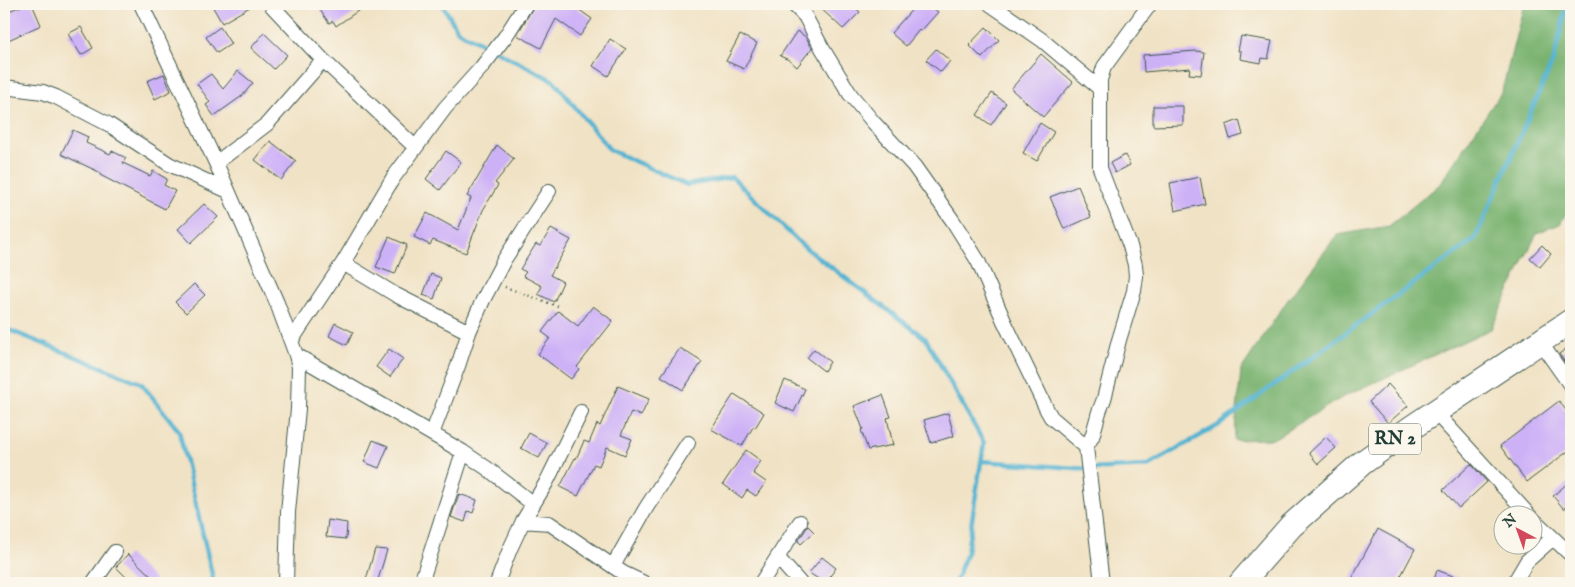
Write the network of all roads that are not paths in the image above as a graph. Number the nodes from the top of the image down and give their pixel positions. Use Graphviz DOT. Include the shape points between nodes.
graph roads {
  1 [pos="141,4"];
  2 [pos="526,4"];
  3 [pos="793,4"];
  4 [pos="990,4"];
  5 [pos="1150,4"];
  6 [pos="272,6"];
  7 [pos="323,60"];
  8 [pos="4,87"];
  9 [pos="1099,88"];
  10 [pos="415,147"];
  11 [pos="216,163"];
  12 [pos="549,190"];
  13 [pos="228,191"];
  14 [pos="343,263"];
  15 [pos="1571,321"];
  16 [pos="469,332"];
  17 [pos="291,341"];
  18 [pos="1540,342"];
  19 [pos="296,355"];
  20 [pos="1571,386"];
  21 [pos="581,412"];
  22 [pos="1435,412"];
  23 [pos="432,434"];
  24 [pos="688,443"];
  25 [pos="1086,447"];
  26 [pos="462,452"];
  27 [pos="533,504"];
  28 [pos="1519,504"];
  29 [pos="523,521"];
  30 [pos="800,522"];
  31 [pos="1542,528"];
  32 [pos="1553,538"];
  33 [pos="115,552"];
  34 [pos="1571,556"];
  35 [pos="778,558"];
  36 [pos="613,566"];
  37 [pos="93,583"];
  38 [pos="286,583"];
  39 [pos="421,583"];
  40 [pos="498,583"];
  41 [pos="644,583"];
  42 [pos="761,583"];
  43 [pos="800,583"];
  44 [pos="1102,583"];
  45 [pos="1241,583"];
  46 [pos="1514,583"];
  1 -- 11 [label="street"];
  2 -- 10 [label="street" via="481,68"];
  3 -- 25 [label="street" via="805,16 850,94 914,166 953,221 982,268 1047,410"];
  4 -- 9 [label="street" via="1042,40"];
  5 -- 9 [label="street" via="1104,67"];
  6 -- 7 [label="street"];
  7 -- 10 [label="street"];
  7 -- 11 [label="street" via="267,124"];
  8 -- 13 [label="street" via="56,97 108,124 169,164"];
  9 -- 25 [label="street" via="1100,168 1130,246 1136,276 1104,400"];
  10 -- 14 [label="street"];
  11 -- 13 [label="street"];
  12 -- 16 [label="street" via="504,260"];
  13 -- 17 [label="street"];
  14 -- 16 [label="street" via="396,295"];
  14 -- 17 [label="street"];
  15 -- 18 [label="highway, RN 2"];
  16 -- 23 [label="street"];
  17 -- 19 [label="street"];
  18 -- 20 [label="street"];
  18 -- 22 [label="highway, RN 2"];
  19 -- 23 [label="street"];
  19 -- 38 [label="street" via="299,366 298,409 288,512"];
  21 -- 27 [label="street"];
  22 -- 28 [label="street"];
  22 -- 45 [label="highway, RN 2" via="1362,463 1328,492 1291,526"];
  23 -- 26 [label="street"];
  24 -- 36 [label="street"];
  25 -- 44 [label="street"];
  26 -- 27 [label="street"];
  26 -- 39 [label="street"];
  27 -- 29 [label="street"];
  29 -- 36 [label="street" via="549,523"];
  29 -- 40 [label="street"];
  30 -- 35 [label="street"];
  31 -- 32 [label="street"];
  32 -- 34 [label="street"];
  32 -- 46 [label="street" via="1527,561"];
  33 -- 37 [label="street"];
  35 -- 42 [label="street"];
  35 -- 43 [label="street"];
  36 -- 41 [label="street"];
}
